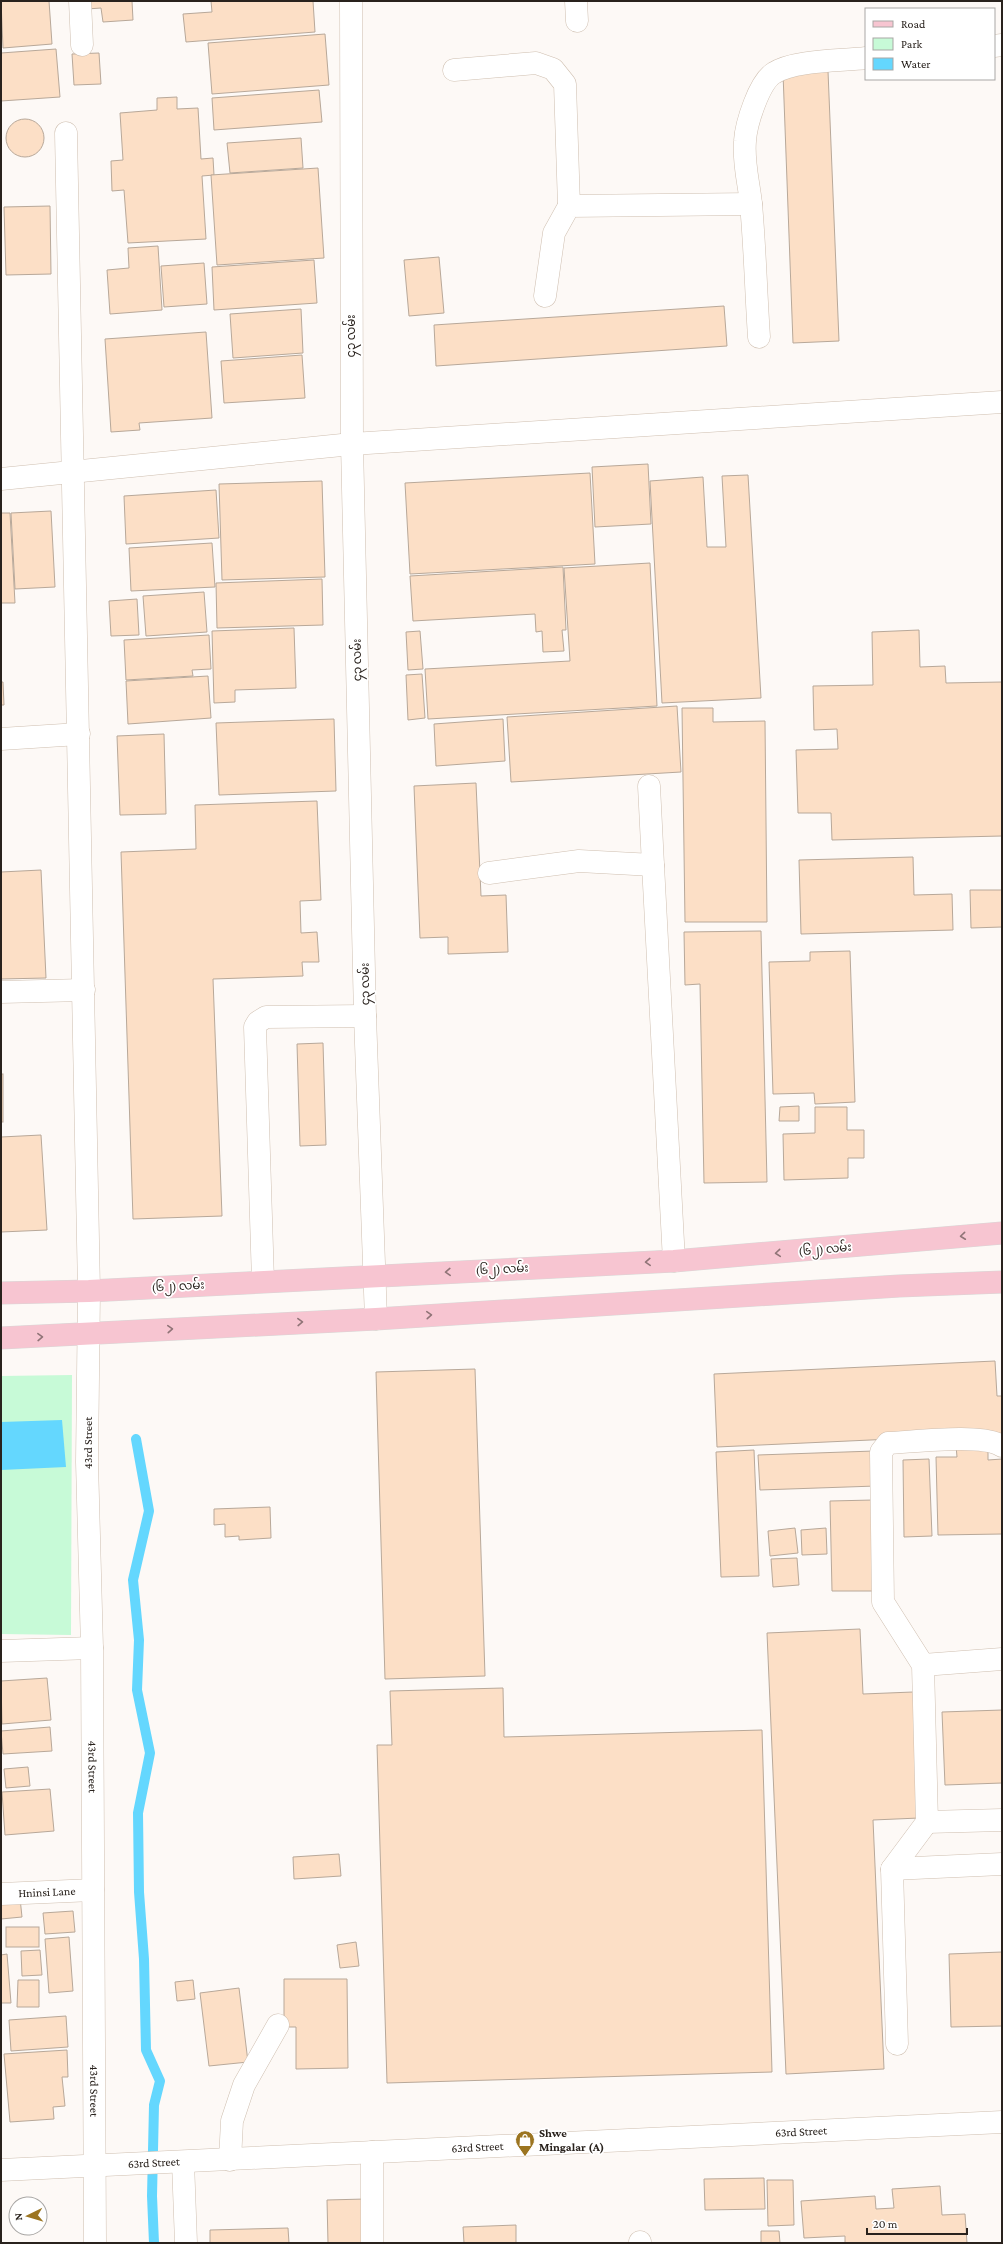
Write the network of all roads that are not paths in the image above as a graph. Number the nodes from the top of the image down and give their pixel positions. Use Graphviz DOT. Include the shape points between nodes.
graph roads {
  1 [pos="80,1"];
  2 [pos="351,1"];
  3 [pos="82,46"];
  4 [pos="865,58"];
  5 [pos="454,70"];
  6 [pos="66,133"];
  7 [pos="751,204"];
  8 [pos="569,206"];
  9 [pos="545,296"];
  10 [pos="759,337"];
  11 [pos="1002,402"];
  12 [pos="352,444"];
  13 [pos="74,472"];
  14 [pos="1,479"];
  15 [pos="79,734"];
  16 [pos="1,739"];
  17 [pos="649,786"];
  18 [pos="653,865"];
  19 [pos="489,873"];
  20 [pos="84,990"];
  21 [pos="1,992"];
  22 [pos="365,1016"];
  23 [pos="1002,1233"];
  24 [pos="674,1261"];
  25 [pos="374,1275"];
  26 [pos="263,1281"];
  27 [pos="1002,1282"];
  28 [pos="89,1290"];
  29 [pos="1,1293"];
  30 [pos="376,1318"];
  31 [pos="89,1335"];
  32 [pos="1,1338"];
  33 [pos="1002,1446"];
  34 [pos="92,1648"];
  35 [pos="1,1651"];
  36 [pos="1002,1659"];
  37 [pos="923,1666"];
  38 [pos="1002,1820"];
  39 [pos="927,1822"];
  40 [pos="1002,1864"];
  41 [pos="892,1869"];
  42 [pos="93,1890"];
  43 [pos="1,1894"];
  44 [pos="278,2025"];
  45 [pos="897,2044"];
  46 [pos="1002,2122"];
  47 [pos="372,2152"];
  48 [pos="230,2160"];
  49 [pos="176,2163"];
  50 [pos="95,2165"];
  51 [pos="1,2170"];
  52 [pos="95,2243"];
  53 [pos="186,2243"];
  54 [pos="372,2243"];
  1 -- 3 [label="street"];
  2 -- 12 [label="street, ၄၃ လမ်း"];
  4 -- 7 [label="street" via="788,66 772,74 749,117 745,141 745,164"];
  5 -- 8 [label="street" via="536,64 553,69 565,84"];
  6 -- 13 [label="street, 43rd Street"];
  7 -- 8 [label="street"];
  7 -- 10 [label="street"];
  8 -- 9 [label="street" via="554,232"];
  11 -- 12 [label="street"];
  12 -- 13 [label="street"];
  12 -- 22 [label="street, ၄၃ လမ်း"];
  13 -- 14 [label="street"];
  13 -- 15 [label="street, 43rd Street"];
  15 -- 16 [label="street"];
  15 -- 20 [label="street, 43rd Street"];
  17 -- 18 [label="street"];
  18 -- 19 [label="street" via="579,861"];
  18 -- 24 [label="street"];
  20 -- 21 [label="street"];
  20 -- 28 [label="street, 43rd Street"];
  22 -- 25 [label="street, ၄၃ လမ်း"];
  22 -- 26 [label="street" via="266,1017 255,1027"];
  23 -- 24 [label="main road, (၆၂) လမ်း, one-way"];
  24 -- 25 [label="main road, (၆၂) လမ်း, one-way"];
  25 -- 26 [label="main road, (၆၂) လမ်း"];
  25 -- 30 [label="street, ၄၃ လမ်း"];
  26 -- 28 [label="main road, (၆၂) လမ်း"];
  30 -- 27 [label="main road, one-way"];
  28 -- 29 [label="main road, (၆၂) လမ်း"];
  28 -- 31 [label="street, 43rd Street"];
  31 -- 30 [label="main road, one-way"];
  32 -- 31 [label="main road, one-way"];
  31 -- 34 [label="street, 43rd Street" via="87,1471"];
  33 -- 37 [label="street" via="996,1442 960,1439 888,1443 881,1452 883,1602"];
  34 -- 35 [label="street"];
  34 -- 42 [label="street, 43rd Street"];
  36 -- 37 [label="street"];
  37 -- 39 [label="street"];
  38 -- 39 [label="street"];
  39 -- 41 [label="street"];
  40 -- 41 [label="street"];
  41 -- 45 [label="street"];
  42 -- 43 [label="street, Hninsi Lane"];
  42 -- 50 [label="street, 43rd Street"];
  44 -- 48 [label="street" via="244,2085 232,2121"];
  46 -- 47 [label="street, 63rd Street"];
  47 -- 48 [label="street, 63rd Street"];
  47 -- 54 [label="street"];
  48 -- 49 [label="street, 63rd Street"];
  49 -- 50 [label="street, 63rd Street"];
  49 -- 53 [label="street"];
  50 -- 51 [label="street, 63rd Street"];
  50 -- 52 [label="street, 43rd Street"];
}
